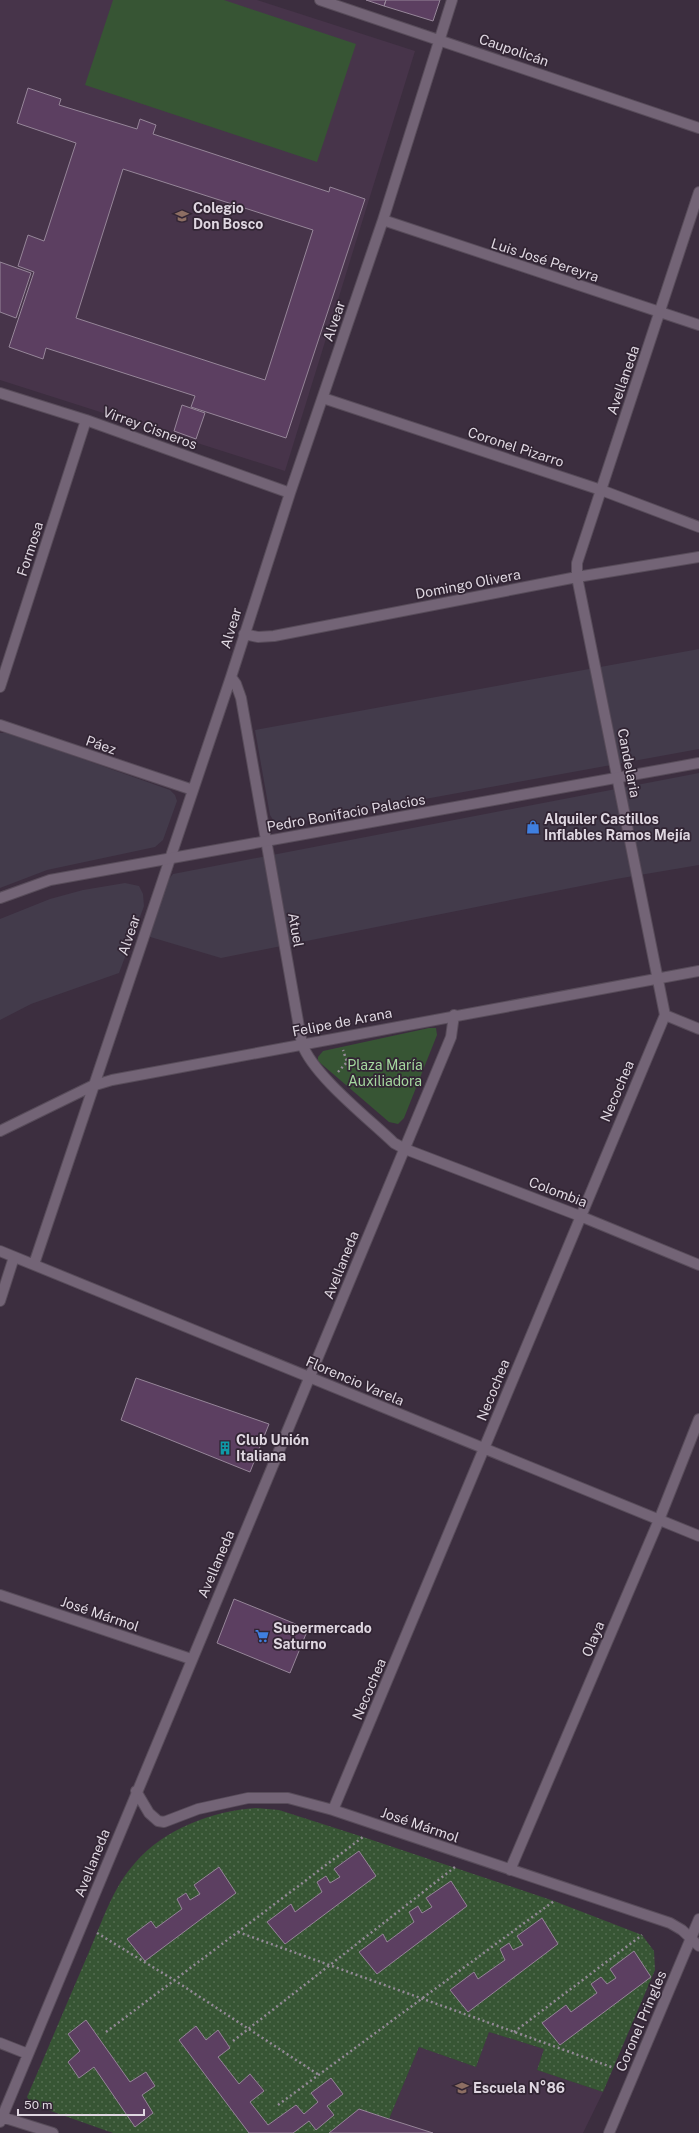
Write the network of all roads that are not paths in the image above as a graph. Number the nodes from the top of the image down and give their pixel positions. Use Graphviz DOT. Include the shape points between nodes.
graph roads {
  1 [pos="320,0"];
  2 [pos="452,0"];
  3 [pos="439,39"];
  4 [pos="699,128"];
  5 [pos="699,192"];
  6 [pos="383,220"];
  7 [pos="661,313"];
  8 [pos="699,325"];
  9 [pos="0,394"];
  10 [pos="323,398"];
  11 [pos="86,420"];
  12 [pos="601,490"];
  13 [pos="290,493"];
  14 [pos="699,527"];
  15 [pos="699,557"];
  16 [pos="576,577"];
  17 [pos="244,634"];
  18 [pos="231,677"];
  19 [pos="0,687"];
  20 [pos="0,725"];
  21 [pos="699,763"];
  22 [pos="618,778"];
  23 [pos="193,790"];
  24 [pos="266,842"];
  25 [pos="170,859"];
  26 [pos="0,898"];
  27 [pos="699,971"];
  28 [pos="656,979"];
  29 [pos="454,1015"];
  30 [pos="665,1015"];
  31 [pos="699,1029"];
  32 [pos="302,1044"];
  33 [pos="92,1086"];
  34 [pos="0,1131"];
  35 [pos="405,1149"];
  36 [pos="580,1216"];
  37 [pos="0,1251"];
  38 [pos="14,1257"];
  39 [pos="34,1264"];
  40 [pos="699,1266"];
  41 [pos="0,1300"];
  42 [pos="310,1377"];
  43 [pos="699,1419"];
  44 [pos="484,1450"];
  45 [pos="659,1520"];
  46 [pos="699,1536"];
  47 [pos="0,1595"];
  48 [pos="191,1659"];
  49 [pos="136,1791"];
  50 [pos="333,1810"];
  51 [pos="510,1870"];
  52 [pos="699,1919"];
  53 [pos="691,1938"];
  54 [pos="699,1946"];
  55 [pos="0,2043"];
  56 [pos="28,2054"];
  57 [pos="1,2119"];
  58 [pos="53,2133"];
  59 [pos="609,2133"];
  1 -- 3 [label="street, Caupolicán"];
  2 -- 3 [label="street, Alvear"];
  3 -- 4 [label="street, Caupolicán"];
  3 -- 6 [label="street, Alvear"];
  5 -- 7 [label="street, Avellaneda"];
  6 -- 7 [label="street, Luis José Pereyra"];
  6 -- 10 [label="street, Alvear"];
  7 -- 8 [label="street, Luis José Pereyra"];
  7 -- 12 [label="street, Avellaneda"];
  9 -- 11 [label="street, Virrey Cisneros"];
  10 -- 12 [label="street, Coronel Pizarro"];
  10 -- 13 [label="street, Alvear"];
  11 -- 13 [label="street, Virrey Cisneros"];
  11 -- 19 [label="street, Formosa"];
  12 -- 14 [label="street, Coronel Pizarro"];
  12 -- 16 [label="street, Avellaneda"];
  13 -- 17 [label="street, Alvear"];
  15 -- 16 [label="street, Domingo Olivera"];
  16 -- 17 [label="street, Domingo Olivera" via="274,636 258,637"];
  16 -- 22 [label="street, Candelaria"];
  17 -- 18 [label="street, Alvear"];
  18 -- 23 [label="street, Alvear"];
  18 -- 24 [label="street, Atuel" via="241,698"];
  20 -- 23 [label="street, Páez"];
  21 -- 22 [label="street, Pedro Bonifacio Palacios"];
  22 -- 24 [label="street, Pedro Bonifacio Palacios"];
  22 -- 28 [label="street, Candelaria"];
  23 -- 25 [label="street, Alvear"];
  24 -- 25 [label="street, Pedro Bonifacio Palacios"];
  24 -- 32 [label="street, Atuel"];
  25 -- 26 [label="street, Pedro Bonifacio Palacios" via="50,880"];
  25 -- 33 [label="street, Alvear"];
  27 -- 28 [label="street, Felipe de Arana"];
  28 -- 29 [label="street, Felipe de Arana"];
  28 -- 30 [label="street"];
  29 -- 32 [label="street, Felipe de Arana"];
  29 -- 35 [label="street, Avellaneda" via="451,1037"];
  30 -- 31 [label="street"];
  30 -- 36 [label="street, Necochea"];
  32 -- 33 [label="street, Felipe de Arana"];
  32 -- 35 [label="street, Atuel" via="306,1055 317,1069 394,1143"];
  33 -- 34 [label="street, Felipe de Arana"];
  33 -- 39 [label="street, Alvear"];
  35 -- 36 [label="street, Colombia"];
  35 -- 42 [label="street, Avellaneda"];
  36 -- 40 [label="street, Colombia"];
  36 -- 44 [label="street, Necochea"];
  37 -- 38 [label="street, Florencio Varela"];
  38 -- 39 [label="street, Florencio Varela"];
  38 -- 41 [label="street"];
  39 -- 42 [label="street, Florencio Varela"];
  42 -- 44 [label="street, Florencio Varela"];
  42 -- 48 [label="street, Avellaneda"];
  43 -- 45 [label="street, Olaya"];
  44 -- 45 [label="street, Florencio Varela"];
  44 -- 50 [label="street, Necochea"];
  45 -- 46 [label="street, Florencio Varela"];
  45 -- 51 [label="street, Olaya"];
  47 -- 48 [label="street, José Mármol"];
  48 -- 49 [label="street, Avellaneda"];
  49 -- 50 [label="street, José Mármol" via="149,1813 158,1821 164,1822 198,1809 248,1798 288,1798"];
  49 -- 56 [label="street, Avellaneda"];
  50 -- 51 [label="street, José Mármol"];
  51 -- 53 [label="street, José Mármol" via="670,1923"];
  52 -- 53 [label="street, Coronel Pringles"];
  53 -- 54 [label="street, José Mármol"];
  53 -- 59 [label="street, Coronel Pringles"];
  55 -- 56 [label="street"];
  56 -- 57 [label="street, Avellaneda"];
  57 -- 58 [label="street"];
}
